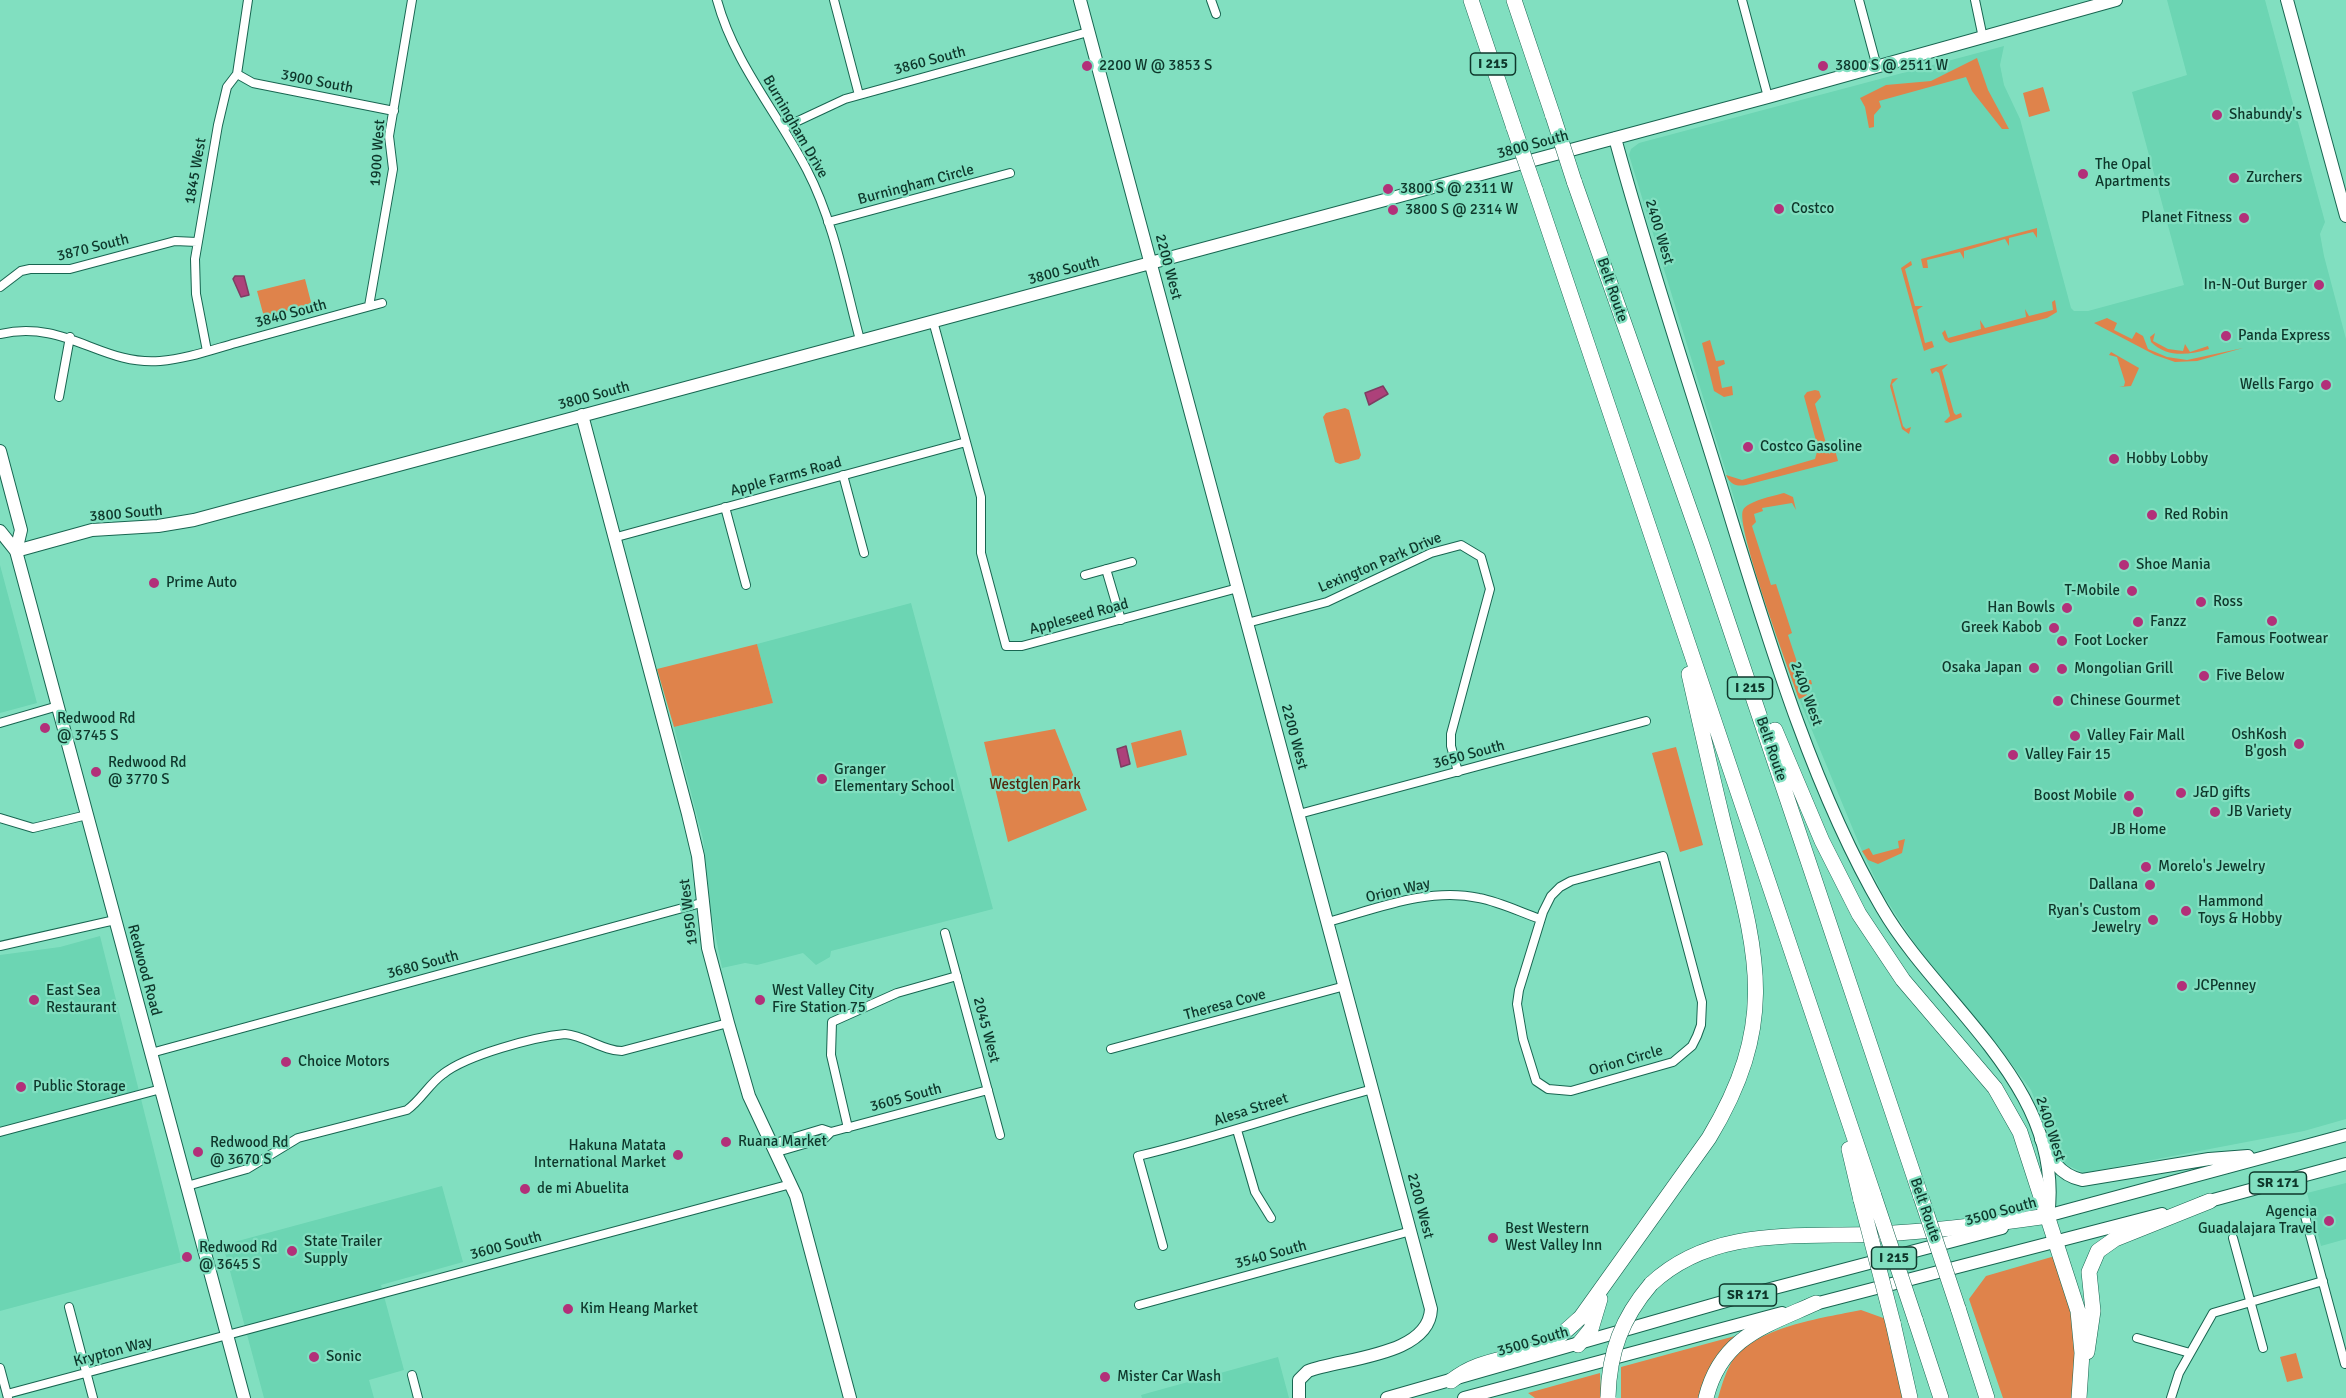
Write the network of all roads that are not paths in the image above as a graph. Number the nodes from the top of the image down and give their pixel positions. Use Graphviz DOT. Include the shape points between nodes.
graph roads {
  1 [pos="248,0"];
  2 [pos="412,0"];
  3 [pos="717,0"];
  4 [pos="834,0"];
  5 [pos="1080,0"];
  6 [pos="1211,0"];
  7 [pos="1471,0"];
  8 [pos="1514,0"];
  9 [pos="1742,0"];
  10 [pos="1859,0"];
  11 [pos="1975,0"];
  12 [pos="2116,0"];
  13 [pos="2287,0"];
  14 [pos="1216,14"];
  15 [pos="1088,32"];
  16 [pos="1983,38"];
  17 [pos="1877,67"];
  18 [pos="237,74"];
  19 [pos="859,95"];
  20 [pos="1768,97"];
  21 [pos="394,111"];
  22 [pos="783,128"];
  23 [pos="1615,138"];
  24 [pos="1010,173"];
  25 [pos="2346,216"];
  26 [pos="828,222"];
  27 [pos="197,242"];
  28 [pos="1151,263"];
  29 [pos="0,287"];
  30 [pos="382,303"];
  31 [pos="369,306"];
  32 [pos="933,321"];
  33 [pos="0,334"];
  34 [pos="70,337"];
  35 [pos="860,340"];
  36 [pos="207,351"];
  37 [pos="59,397"];
  38 [pos="582,415"];
  39 [pos="966,442"];
  40 [pos="0,452"];
  41 [pos="843,475"];
  42 [pos="725,507"];
  43 [pos="0,531"];
  44 [pos="613,538"];
  45 [pos="1702,544"];
  46 [pos="16,551"];
  47 [pos="864,553"];
  48 [pos="1132,562"];
  49 [pos="1106,569"];
  50 [pos="1085,575"];
  51 [pos="1667,580"];
  52 [pos="746,585"];
  53 [pos="1238,588"];
  54 [pos="1121,620"];
  55 [pos="1247,622"];
  56 [pos="58,706"];
  57 [pos="1646,721"];
  58 [pos="0,723"];
  59 [pos="1458,772"];
  60 [pos="1299,814"];
  61 [pos="87,815"];
  62 [pos="0,818"];
  63 [pos="701,903"];
  64 [pos="1540,919"];
  65 [pos="115,920"];
  66 [pos="1328,922"];
  67 [pos="945,933"];
  68 [pos="0,946"];
  69 [pos="957,976"];
  70 [pos="1345,987"];
  71 [pos="728,1023"];
  72 [pos="1111,1049"];
  73 [pos="151,1053"];
  74 [pos="161,1089"];
  75 [pos="1373,1089"];
  76 [pos="988,1090"];
  77 [pos="848,1128"];
  78 [pos="1237,1130"];
  79 [pos="0,1132"];
  80 [pos="1000,1135"];
  81 [pos="2346,1135"];
  82 [pos="2041,1139"];
  83 [pos="775,1148"];
  84 [pos="2265,1156"];
  85 [pos="2346,1164"];
  86 [pos="791,1184"];
  87 [pos="187,1186"];
  88 [pos="1867,1198"];
  89 [pos="2210,1201"];
  90 [pos="2048,1216"];
  91 [pos="2305,1216"];
  92 [pos="1271,1218"];
  93 [pos="1411,1231"];
  94 [pos="2233,1238"];
  95 [pos="2056,1243"];
  96 [pos="1163,1246"];
  97 [pos="1609,1280"];
  98 [pos="2323,1281"];
  99 [pos="2250,1301"];
  100 [pos="1816,1304"];
  101 [pos="1139,1305"];
  102 [pos="69,1307"];
  103 [pos="227,1335"];
  104 [pos="2137,1338"];
  105 [pos="1578,1345"];
  106 [pos="2263,1348"];
  107 [pos="2190,1353"];
  108 [pos="2345,1364"];
  109 [pos="0,1368"];
  110 [pos="2081,1369"];
  111 [pos="87,1373"];
  112 [pos="412,1375"];
  113 [pos="1451,1381"];
  114 [pos="8,1396"];
  115 [pos="93,1398"];
  116 [pos="244,1398"];
  117 [pos="418,1398"];
  118 [pos="850,1398"];
  119 [pos="1299,1398"];
  120 [pos="1388,1398"];
  121 [pos="1464,1398"];
  122 [pos="1608,1398"];
  123 [pos="1706,1398"];
  124 [pos="1910,1398"];
  125 [pos="1941,1398"];
  126 [pos="1987,1398"];
  127 [pos="2079,1398"];
  128 [pos="2171,1398"];
  1 -- 18 [label="street, 1845 West"];
  2 -- 21 [label="street, 1900 West"];
  3 -- 22 [label="street, Burningham Drive" via="745,69"];
  4 -- 19 [label="street"];
  5 -- 15 [label="street, 2200 West"];
  6 -- 14 [label="street"];
  7 -- 51 [label="highway, I 215, bridge"];
  8 -- 45 [label="highway, Belt Route / I 215, bridge"];
  9 -- 20 [label="street"];
  10 -- 17 [label="street"];
  11 -- 16 [label="street"];
  12 -- 16 [label="street, 3800 South"];
  13 -- 25 [label="street"];
  15 -- 19 [label="street, 3860 South"];
  15 -- 28 [label="street, 2200 West"];
  16 -- 17 [label="street, 3800 South"];
  17 -- 20 [label="street, 3800 South"];
  18 -- 21 [label="street, 3900 South" via="253,83"];
  18 -- 27 [label="street, 1845 West" via="224,94"];
  19 -- 22 [label="street, 3860 South"];
  20 -- 23 [label="street, 3800 South"];
  21 -- 31 [label="street, 1900 West" via="389,136 393,169"];
  22 -- 26 [label="street, Burningham Drive" via="807,170"];
  23 -- 28 [label="street, 3800 South"];
  23 -- 82 [label="street, 2400 West" via="1756,598 1837,818 1856,861 1895,929 1927,974 2010,1072"];
  24 -- 26 [label="street, Burningham Circle"];
  26 -- 35 [label="street, Burningham Drive"];
  27 -- 29 [label="street, 3870 South" via="175,241 70,269 21,271"];
  27 -- 36 [label="street, 1845 West" via="195,277"];
  28 -- 32 [label="street, 3800 South"];
  28 -- 53 [label="street, 2200 West"];
  30 -- 31 [label="street, 3840 South"];
  31 -- 36 [label="street, 3840 South"];
  32 -- 35 [label="street, 3800 South"];
  32 -- 39 [label="street, Appleseed Road"];
  33 -- 34 [label="street" via="29,331"];
  34 -- 36 [label="street" via="120,358 140,361"];
  34 -- 37 [label="street"];
  35 -- 38 [label="street, 3800 South"];
  38 -- 44 [label="street, 1950 West"];
  38 -- 46 [label="street, 3800 South" via="194,520 92,530"];
  39 -- 41 [label="street, Apple Farms Road"];
  39 -- 54 [label="street, Appleseed Road" via="981,497 981,553 1006,645 1022,646"];
  40 -- 46 [label="street, Redwood Road" via="21,530"];
  41 -- 42 [label="street, Apple Farms Road"];
  41 -- 47 [label="street"];
  42 -- 44 [label="street, Apple Farms Road"];
  42 -- 52 [label="street"];
  43 -- 46 [label="street, Redwood Road"];
  44 -- 63 [label="street, 1950 West" via="688,814 698,856"];
  45 -- 90 [label="highway" via="1791,772 1847,892 1903,980 2004,1102 2026,1148"];
  45 -- 126 [label="highway, Belt Route / I 215, bridge"];
  46 -- 56 [label="street, Redwood Road"];
  48 -- 49 [label="street"];
  49 -- 50 [label="street"];
  49 -- 54 [label="street"];
  51 -- 88 [label="highway, I 215" via="1840,1099"];
  51 -- 97 [label="highway" via="1748,911 1756,1008 1744,1064 1724,1114"];
  53 -- 54 [label="street, Appleseed Road"];
  53 -- 55 [label="street, 2200 West"];
  55 -- 59 [label="street, Lexington Park Drive" via="1326,602 1431,553 1461,545 1481,557 1490,589 1451,735"];
  55 -- 60 [label="street, 2200 West"];
  56 -- 58 [label="street"];
  56 -- 61 [label="street, Redwood Road"];
  57 -- 59 [label="street, 3650 South"];
  59 -- 60 [label="street, 3650 South"];
  60 -- 66 [label="street, 2200 West"];
  61 -- 62 [label="street" via="33,828"];
  61 -- 65 [label="street, Redwood Road"];
  63 -- 71 [label="street, 1950 West" via="708,948"];
  63 -- 73 [label="street, 3680 South"];
  64 -- 64 [label="street, Orion Circle" via="1522,974 1517,1004 1522,1039 1536,1081 1548,1089 1571,1090 1673,1062 1692,1046 1702,1014 1696,977 1663,856 1560,886"];
  64 -- 66 [label="street, Orion Way" via="1478,897 1450,895 1410,900"];
  65 -- 68 [label="street"];
  65 -- 73 [label="street, Redwood Road"];
  66 -- 70 [label="street, 2200 West"];
  67 -- 69 [label="street, 2045 West"];
  69 -- 76 [label="street, 2045 West"];
  69 -- 77 [label="street" via="897,993 832,1022 831,1055"];
  70 -- 72 [label="street, Theresa Cove"];
  70 -- 75 [label="street, 2200 West"];
  71 -- 83 [label="street, 1950 West" via="749,1096"];
  71 -- 87 [label="street" via="622,1052 613,1052 579,1035 565,1034 484,1055 456,1064 405,1111 298,1138 247,1169"];
  73 -- 74 [label="street, Redwood Road"];
  74 -- 79 [label="street"];
  74 -- 87 [label="street, Redwood Road"];
  75 -- 78 [label="street, Alesa Street"];
  75 -- 93 [label="street, 2200 West"];
  76 -- 77 [label="street, 3605 South"];
  76 -- 80 [label="street, 2045 West"];
  77 -- 83 [label="street, 3605 South" via="831,1132 822,1129"];
  78 -- 92 [label="street" via="1255,1192"];
  78 -- 96 [label="street, Alesa Street" via="1138,1156"];
  81 -- 84 [label="street, 3500 South / SR 171"];
  82 -- 84 [label="street" via="2058,1168 2082,1180 2209,1159"];
  82 -- 90 [label="street, 2400 West" via="2051,1192"];
  83 -- 86 [label="street, 1950 West"];
  84 -- 90 [label="street, 3500 South / SR 171"];
  85 -- 89 [label="street, SR 171"];
  86 -- 103 [label="street, 3600 South"];
  86 -- 118 [label="street, 1950 West"];
  87 -- 103 [label="street, Redwood Road"];
  88 -- 124 [label="highway, bridge"];
  88 -- 125 [label="highway, I 215, bridge" via="1915,1319"];
  89 -- 95 [label="street, SR 171"];
  89 -- 110 [label="highway" via="2115,1239 2098,1251 2089,1272 2092,1322"];
  90 -- 95 [label="highway"];
  90 -- 105 [label="street, 3500 South / SR 171" via="1802,1280"];
  90 -- 122 [label="highway, bridge" via="1912,1231 1734,1240 1692,1254 1651,1284 1632,1309 1610,1362"];
  91 -- 98 [label="street"];
  93 -- 101 [label="street, 3540 South"];
  93 -- 119 [label="street, 2200 West" via="1430,1303 1428,1326 1408,1344 1308,1371 1299,1380"];
  94 -- 99 [label="street"];
  95 -- 100 [label="street, SR 171"];
  95 -- 110 [label="highway" via="2078,1311"];
  97 -- 105 [label="highway" via="1591,1329"];
  97 -- 113 [label="highway" via="1581,1317 1552,1341 1468,1368"];
  98 -- 99 [label="street"];
  98 -- 108 [label="street"];
  99 -- 106 [label="street"];
  99 -- 107 [label="street" via="2212,1313"];
  100 -- 121 [label="street, SR 171"];
  100 -- 123 [label="highway" via="1761,1327 1737,1343 1717,1367"];
  102 -- 111 [label="street"];
  103 -- 111 [label="street, Krypton Way"];
  103 -- 116 [label="street, Redwood Road"];
  104 -- 107 [label="street"];
  105 -- 113 [label="street, 3500 South / SR 171"];
  107 -- 128 [label="street"];
  109 -- 114 [label="street"];
  110 -- 127 [label="highway"];
  111 -- 114 [label="street, Krypton Way"];
  111 -- 115 [label="street"];
  112 -- 117 [label="street"];
  113 -- 120 [label="street, 3500 South / SR 171"];
}
